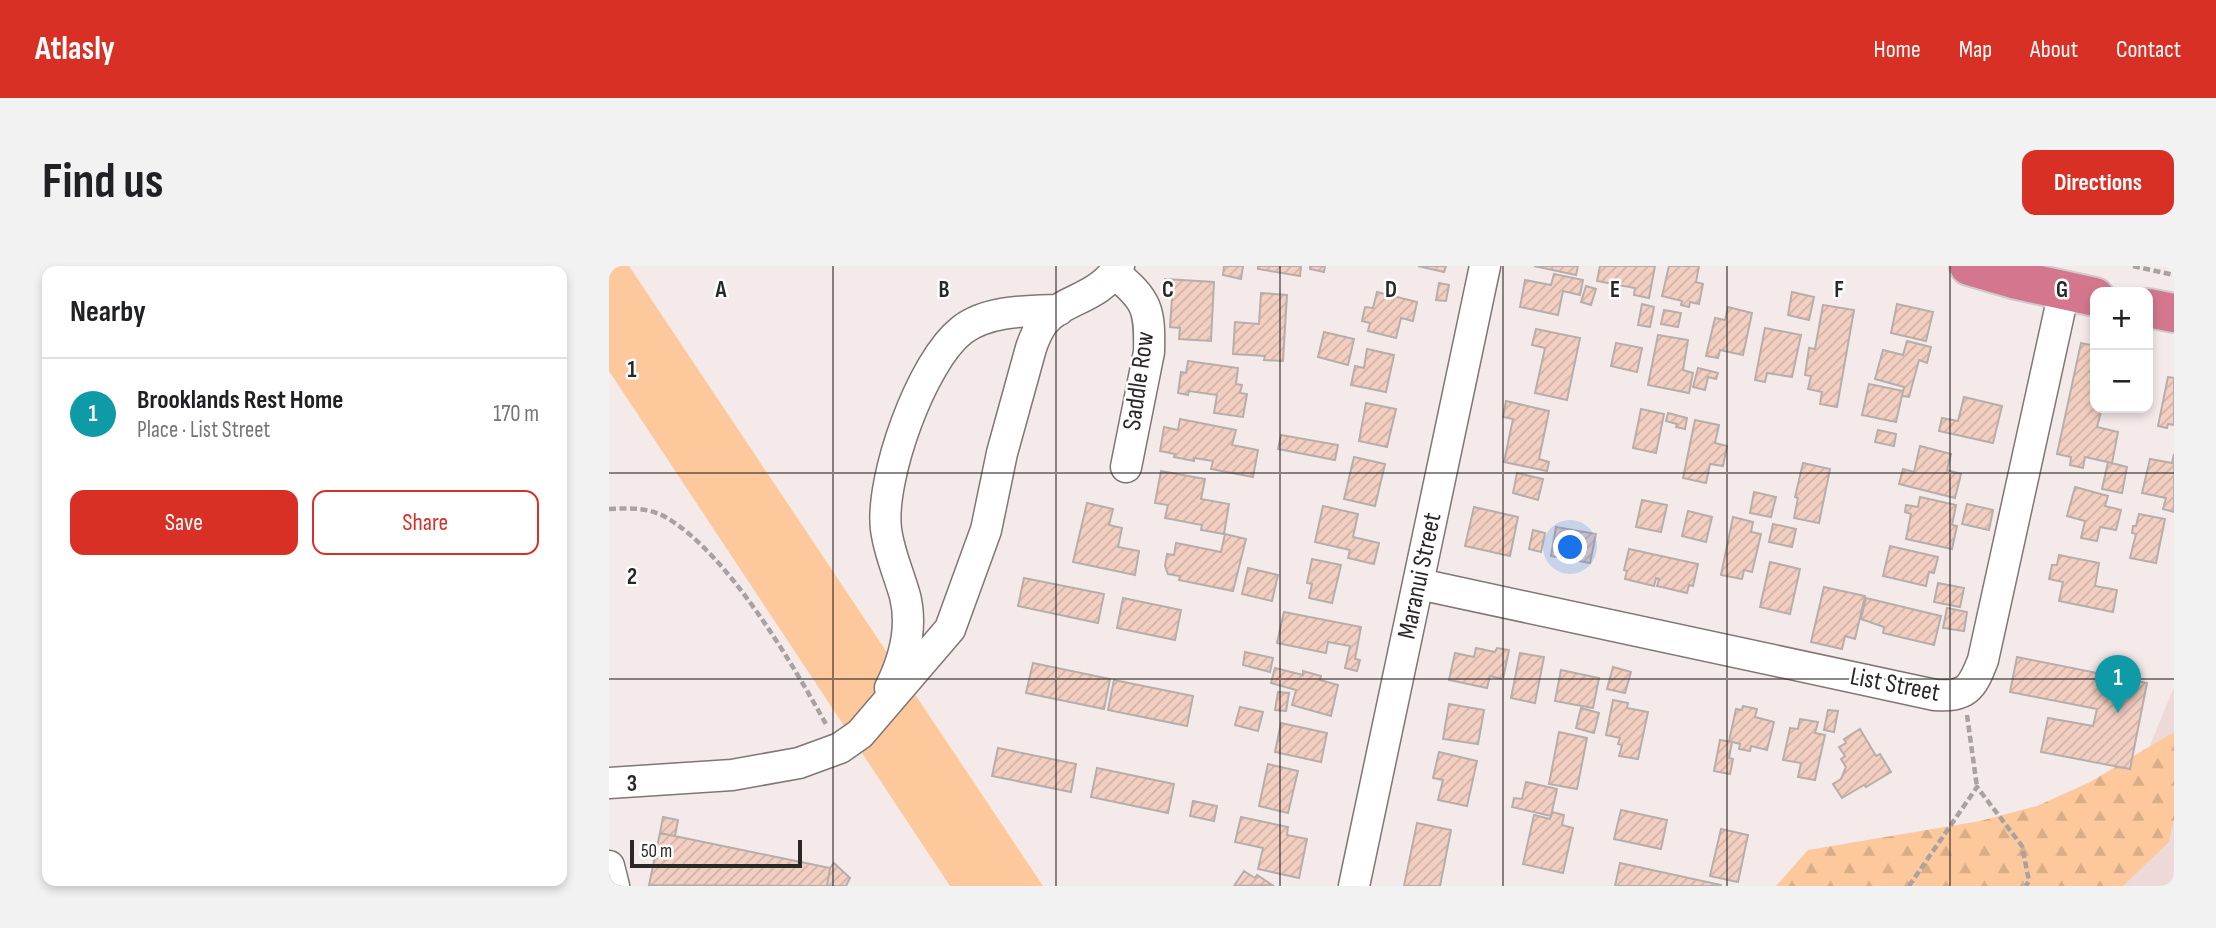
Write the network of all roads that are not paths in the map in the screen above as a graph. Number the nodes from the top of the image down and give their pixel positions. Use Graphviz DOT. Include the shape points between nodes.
graph roads {
  1 [pos="1485,266"];
  2 [pos="1969,266"];
  3 [pos="1117,270"];
  4 [pos="2080,294"];
  5 [pos="2153,309"];
  6 [pos="1059,310"];
  7 [pos="2174,313"];
  8 [pos="1126,467"];
  9 [pos="1419,584"];
  10 [pos="874,720"];
  11 [pos="609,783"];
  12 [pos="609,866"];
  13 [pos="614,886"];
  14 [pos="1354,886"];
  1 -- 9 [label="street, Maranui Street"];
  2 -- 4 [label="highway"];
  3 -- 6 [label="street" via="1104,285"];
  3 -- 8 [label="street, Saddle Row" via="1140,296 1149,333"];
  4 -- 9 [label="street, List Street" via="1983,660 1964,693 1934,695"];
  5 -- 7 [label="highway"];
  6 -- 10 [label="street" via="1042,324 1031,348 986,530 950,629"];
  6 -- 10 [label="street" via="989,317 962,329 923,384 889,482 886,527 905,598 908,632 901,666"];
  9 -- 14 [label="street, Maranui Street"];
  10 -- 11 [label="street" via="840,748 799,763 732,775"];
  12 -- 13 [label="street"];
}
